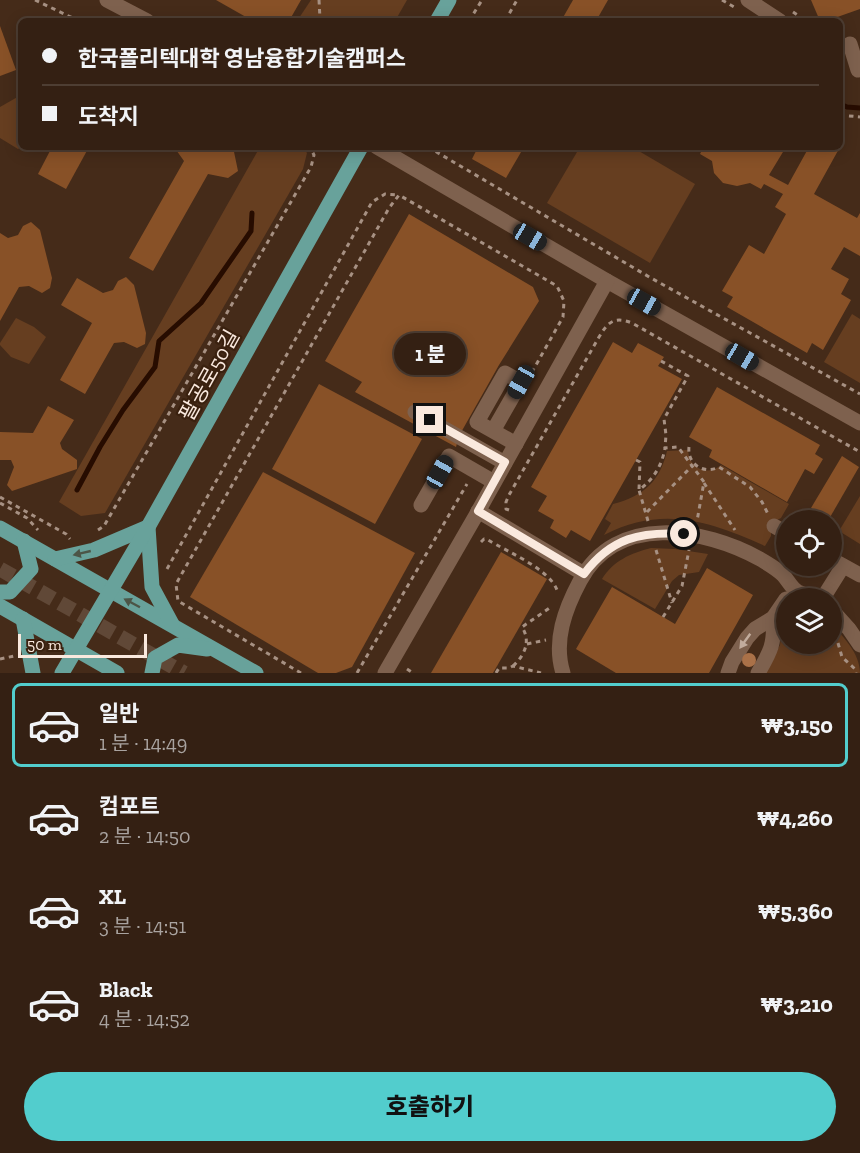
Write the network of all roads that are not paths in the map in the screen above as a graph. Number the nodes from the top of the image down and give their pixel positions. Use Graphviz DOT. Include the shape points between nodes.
graph roads {
  1 [pos="107,0"];
  2 [pos="450,0"];
  3 [pos="748,0"];
  4 [pos="141,18"];
  5 [pos="439,18"];
  6 [pos="775,18"];
  7 [pos="850,44"];
  8 [pos="858,70"];
  9 [pos="359,150"];
  10 [pos="382,150"];
  11 [pos="607,281"];
  12 [pos="415,412"];
  13 [pos="860,423"];
  14 [pos="494,431"];
  15 [pos="516,444"];
  16 [pos="505,462"];
  17 [pos="494,482"];
  18 [pos="421,505"];
  19 [pos="478,511"];
  20 [pos="148,527"];
  21 [pos="0,528"];
  22 [pos="24,542"];
  23 [pos="55,559"];
  24 [pos="842,565"];
  25 [pos="584,574"];
  26 [pos="860,575"];
  27 [pos="786,588"];
  28 [pos="110,591"];
  29 [pos="0,592"];
  30 [pos="0,606"];
  31 [pos="776,614"];
  32 [pos="773,618"];
  33 [pos="23,619"];
  34 [pos="842,621"];
  35 [pos="171,624"];
  36 [pos="860,645"];
  37 [pos="75,649"];
  38 [pos="216,650"];
  39 [pos="33,673"];
  40 [pos="62,673"];
  41 [pos="117,673"];
  42 [pos="152,673"];
  43 [pos="256,673"];
  44 [pos="385,673"];
  45 [pos="563,673"];
  46 [pos="728,673"];
  47 [pos="758,673"];
  1 -- 4 [label="street"];
  2 -- 5 [label="main road"];
  3 -- 6 [label="street"];
  7 -- 8 [label="street"];
  9 -- 20 [label="main road, 팔공로50길"];
  10 -- 11 [label="street"];
  11 -- 13 [label="street"];
  11 -- 15 [label="street"];
  12 -- 16 [label="street"];
  14 -- 15 [label="street"];
  15 -- 16 [label="street"];
  16 -- 17 [label="street"];
  17 -- 18 [label="street" via="449,456"];
  17 -- 19 [label="street"];
  19 -- 25 [label="street"];
  19 -- 44 [label="street"];
  20 -- 23 [label="main road, one-way" via="94,550"];
  20 -- 28 [label="main road, 팔공로50길"];
  20 -- 35 [label="main road" via="152,587"];
  21 -- 22 [label="main road"];
  22 -- 23 [label="main road"];
  22 -- 29 [label="main road" via="31,569 10,592"];
  23 -- 28 [label="main road"];
  24 -- 26 [label="street"];
  25 -- 27 [label="street" via="602,554 620,543 645,534 670,532 714,540 752,555 779,571"];
  25 -- 45 [label="street" via="561,628"];
  35 -- 28 [label="main road, one-way"];
  28 -- 37 [label="main road, 팔공로50길"];
  30 -- 33 [label="main road"];
  31 -- 32 [label="street"];
  32 -- 46 [label="street, one-way" via="747,638"];
  32 -- 47 [label="street" via="772,646"];
  33 -- 37 [label="main road"];
  33 -- 39 [label="main road"];
  34 -- 36 [label="street"];
  35 -- 38 [label="main road"];
  37 -- 40 [label="main road, 팔공로50길"];
  37 -- 41 [label="main road"];
  38 -- 42 [label="main road" via="178,645 155,658"];
  38 -- 43 [label="main road"];
}
